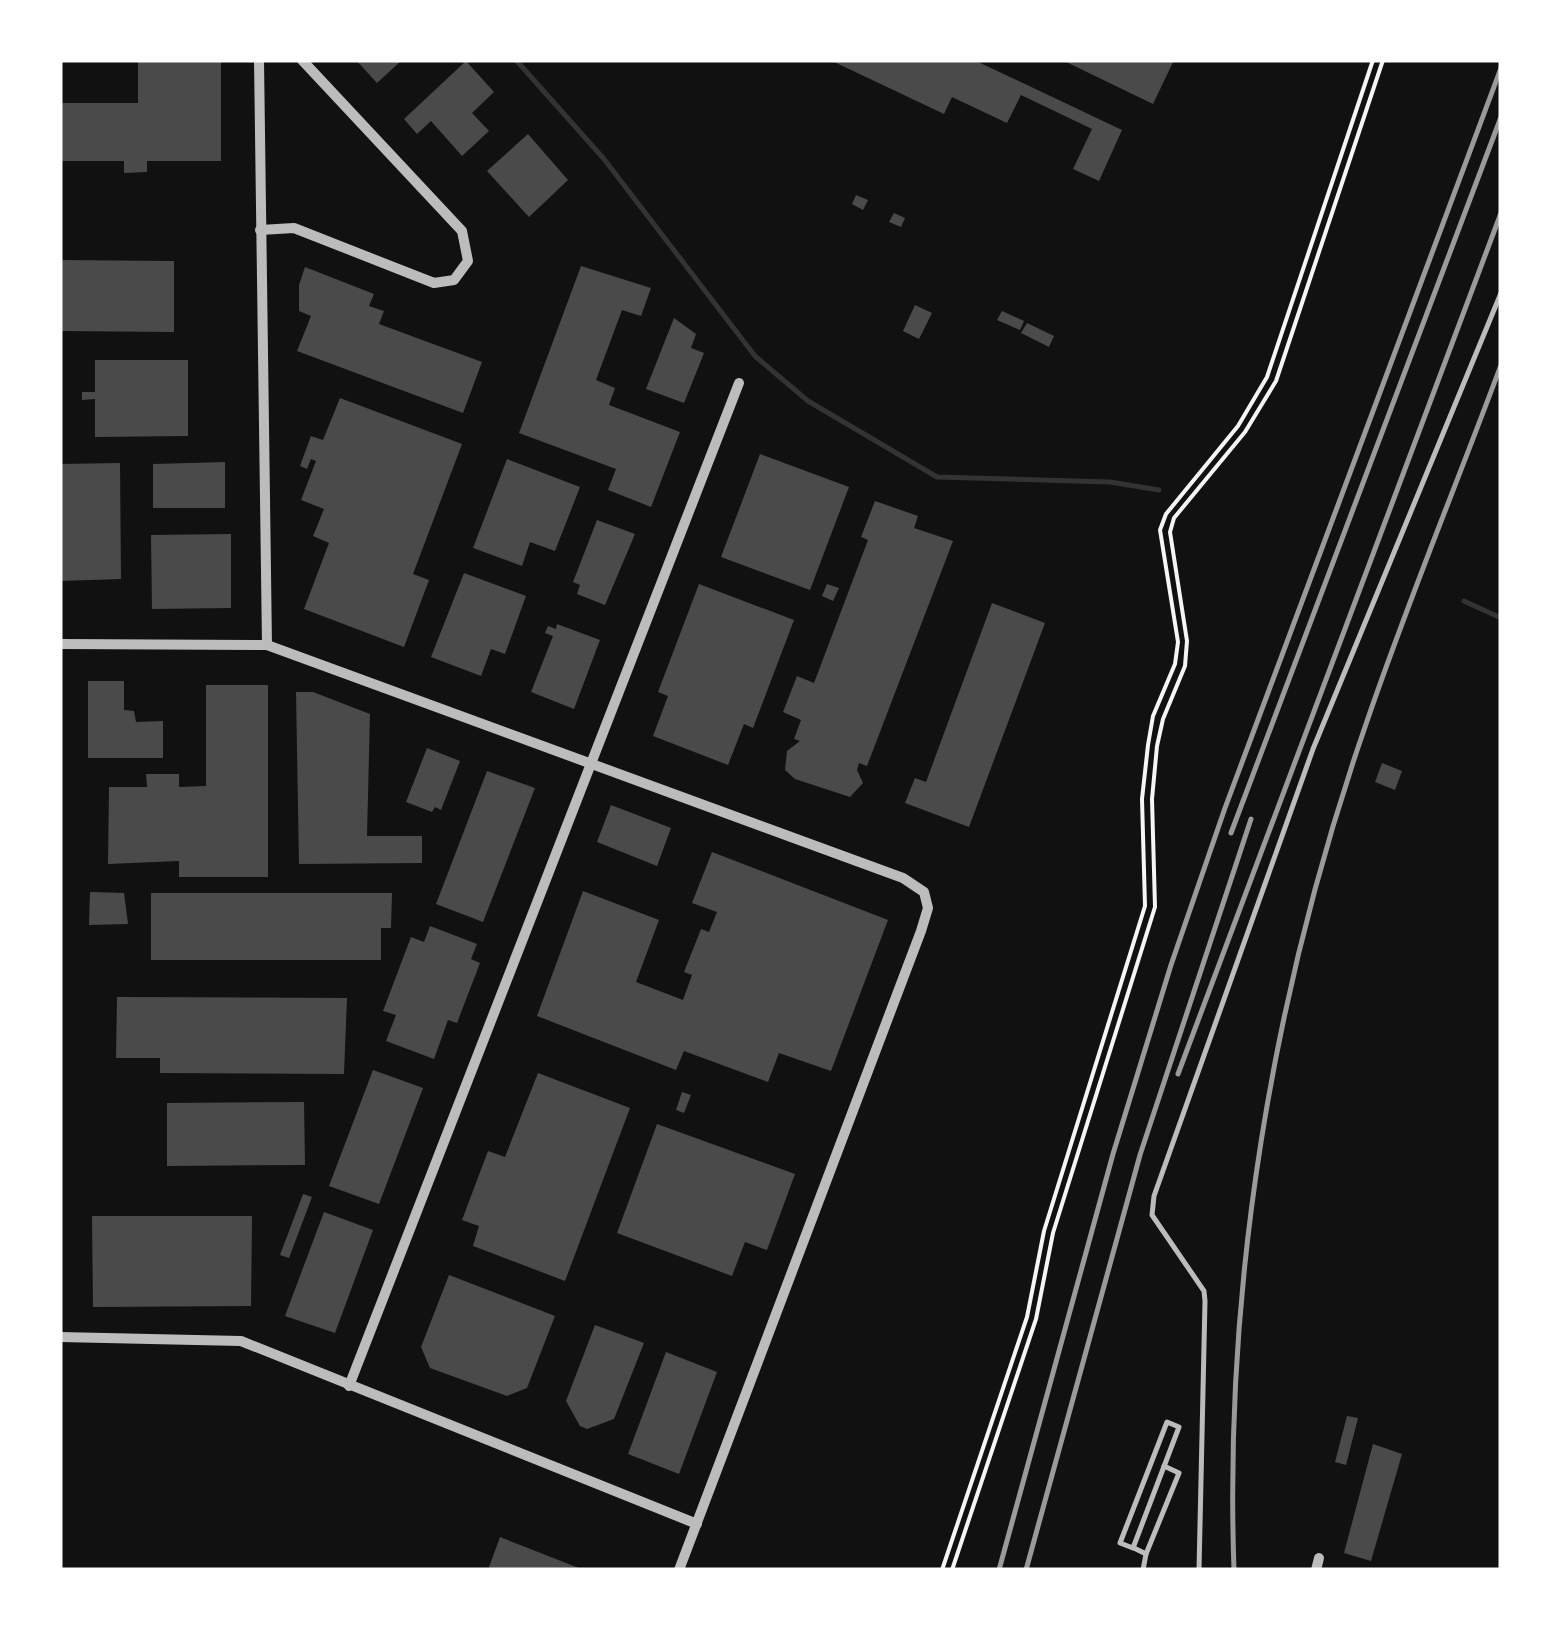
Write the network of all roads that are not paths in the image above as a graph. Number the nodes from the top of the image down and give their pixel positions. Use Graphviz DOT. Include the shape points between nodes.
graph roads {
  1 [pos="259,60"];
  2 [pos="302,60"];
  3 [pos="260,230"];
  4 [pos="1501,293"];
  5 [pos="739,383"];
  6 [pos="60,644"];
  7 [pos="266,645"];
  8 [pos="591,762"];
  9 [pos="60,1337"];
  10 [pos="349,1386"];
  11 [pos="1164,1466"];
  12 [pos="697,1524"];
  13 [pos="1133,1548"];
  14 [pos="1146,1554"];
  15 [pos="680,1570"];
  16 [pos="1143,1570"];
  17 [pos="1199,1570"];
  1 -- 3 [label="street"];
  2 -- 3 [label="street" via="462,232 468,261 454,280 434,283 294,228"];
  3 -- 7 [label="street"];
  4 -- 17 [label="lane" via="1313,749 1154,1196 1152,1216 1204,1291"];
  5 -- 8 [label="street"];
  6 -- 7 [label="street"];
  7 -- 8 [label="street"];
  8 -- 10 [label="street"];
  8 -- 12 [label="street" via="903,878 921,888 927,902"];
  9 -- 10 [label="street" via="241,1341"];
  10 -- 12 [label="street"];
  11 -- 13 [label="lane"];
  11 -- 13 [label="lane" via="1179,1427 1166,1422 1120,1543"];
  11 -- 14 [label="lane" via="1179,1473"];
  12 -- 15 [label="street"];
  13 -- 14 [label="lane"];
  14 -- 16 [label="lane"];
}
